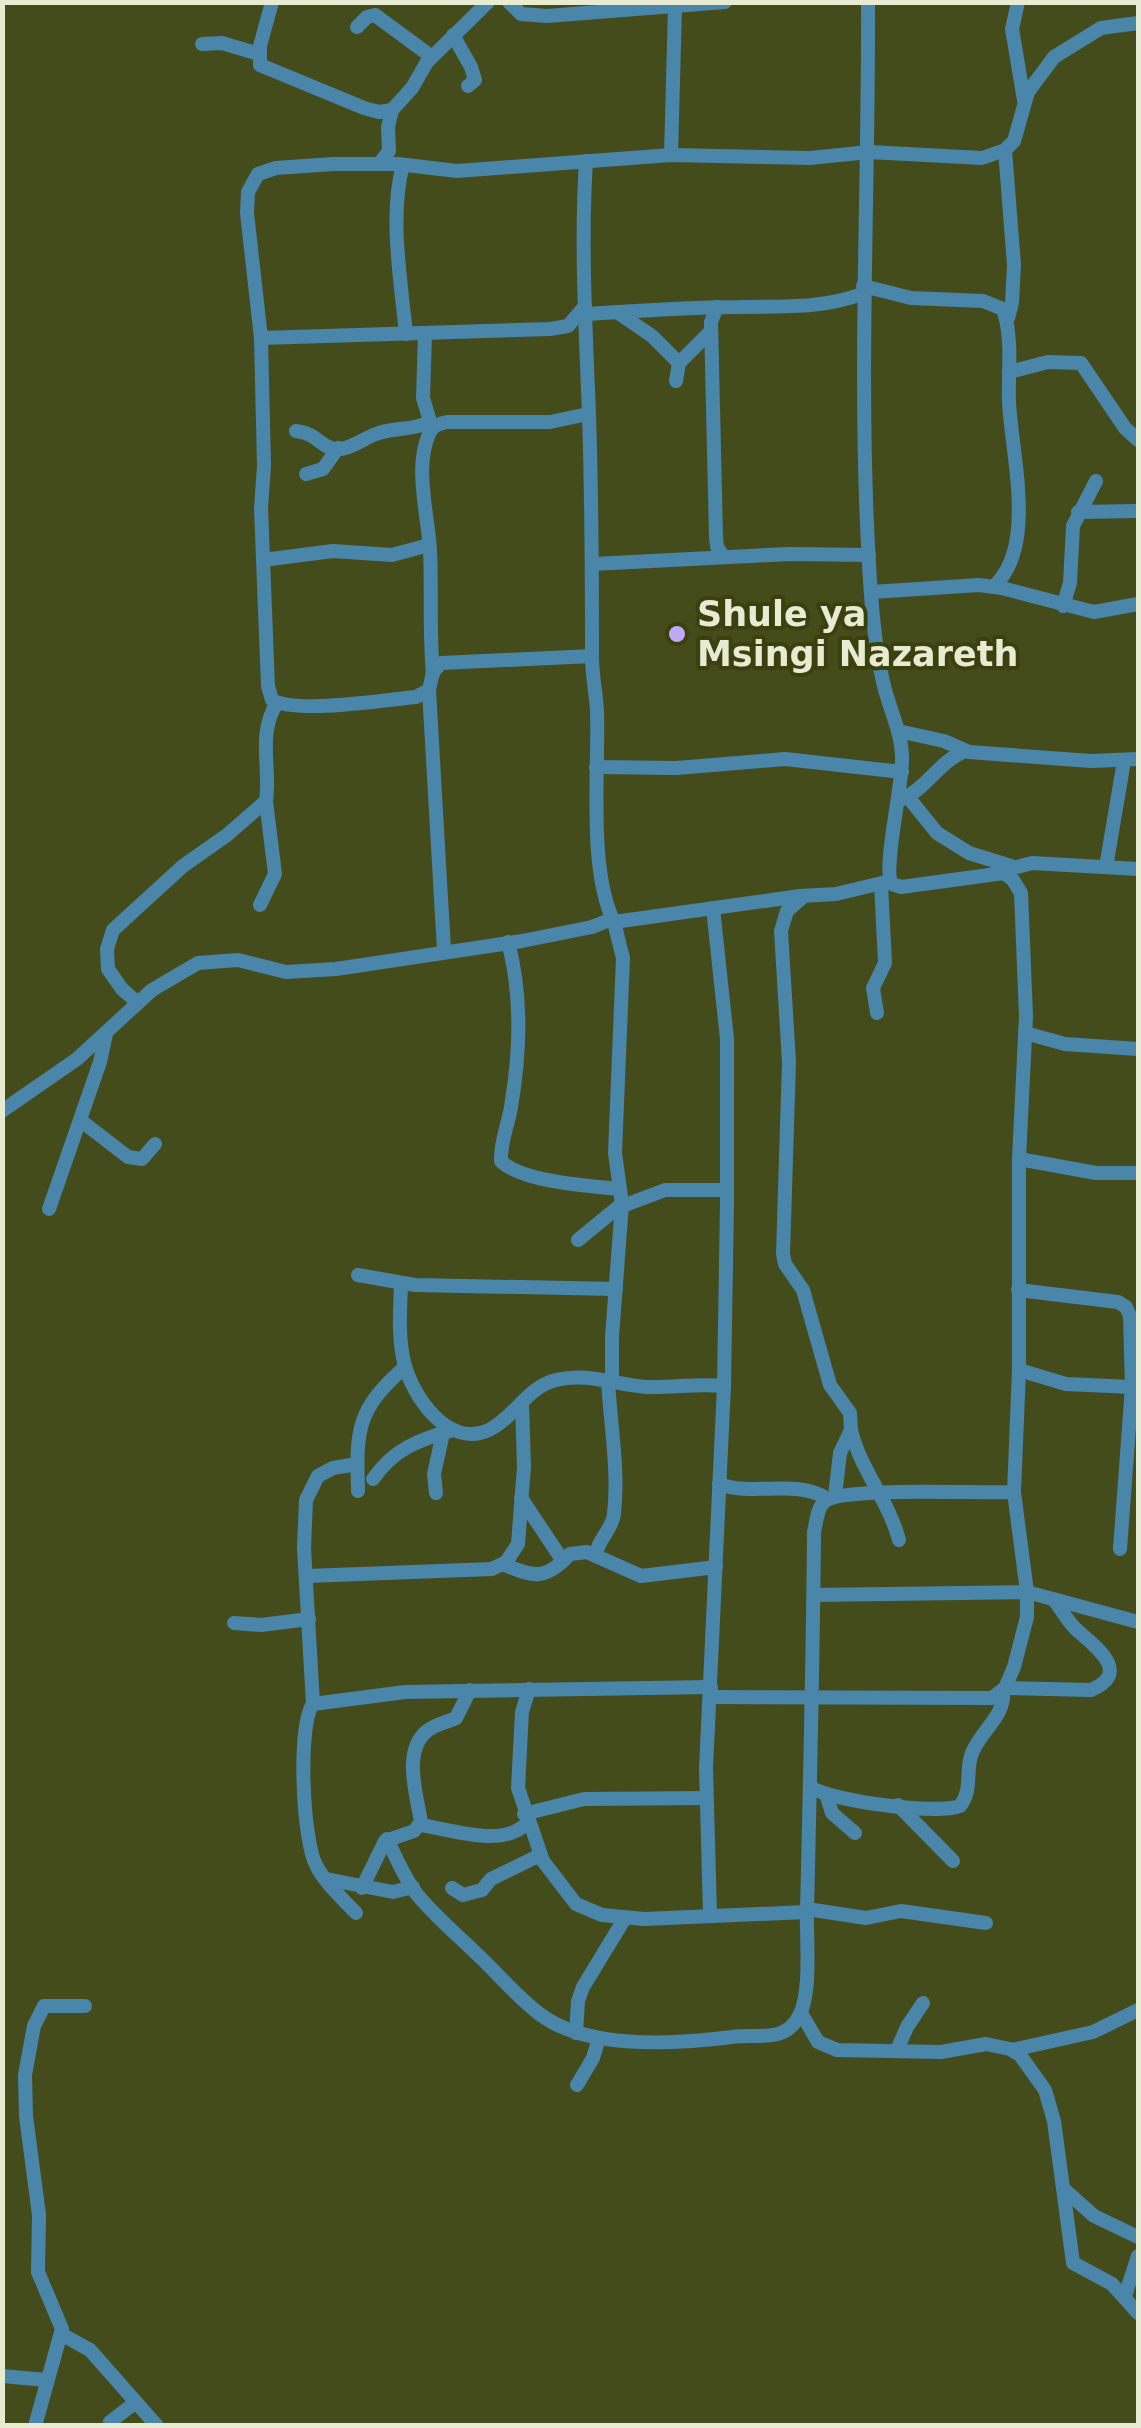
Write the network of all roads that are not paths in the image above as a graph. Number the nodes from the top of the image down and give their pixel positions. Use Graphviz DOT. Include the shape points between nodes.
graph roads {
  1 [pos="272,2"];
  2 [pos="488,2"];
  3 [pos="509,2"];
  4 [pos="868,2"];
  5 [pos="1018,2"];
  6 [pos="716,3"];
  7 [pos="674,8"];
  8 [pos="1138,23"];
  9 [pos="357,27"];
  10 [pos="453,35"];
  11 [pos="202,44"];
  12 [pos="259,54"];
  13 [pos="432,56"];
  14 [pos="468,86"];
  15 [pos="1024,100"];
  16 [pos="392,110"];
  17 [pos="389,147"];
  18 [pos="1004,150"];
  19 [pos="869,152"];
  20 [pos="671,155"];
  21 [pos="586,161"];
  22 [pos="380,164"];
  23 [pos="401,165"];
  24 [pos="862,290"];
  25 [pos="717,308"];
  26 [pos="586,309"];
  27 [pos="616,312"];
  28 [pos="1007,328"];
  29 [pos="712,332"];
  30 [pos="406,334"];
  31 [pos="425,334"];
  32 [pos="261,338"];
  33 [pos="679,364"];
  34 [pos="1033,364"];
  35 [pos="1009,372"];
  36 [pos="676,380"];
  37 [pos="588,414"];
  38 [pos="431,426"];
  39 [pos="296,431"];
  40 [pos="1138,440"];
  41 [pos="338,448"];
  42 [pos="306,474"];
  43 [pos="1096,481"];
  44 [pos="1138,511"];
  45 [pos="1078,512"];
  46 [pos="716,540"];
  47 [pos="429,545"];
  48 [pos="869,556"];
  49 [pos="591,557"];
  50 [pos="724,557"];
  51 [pos="708,558"];
  52 [pos="263,560"];
  53 [pos="993,586"];
  54 [pos="872,592"];
  55 [pos="1138,604"];
  56 [pos="1063,606"];
  57 [pos="592,656"];
  58 [pos="431,682"];
  59 [pos="277,703"];
  60 [pos="898,730"];
  61 [pos="965,751"];
  62 [pos="1131,760"];
  63 [pos="596,766"];
  64 [pos="902,772"];
  65 [pos="904,799"];
  66 [pos="266,801"];
  67 [pos="1012,866"];
  68 [pos="1106,867"];
  69 [pos="1138,869"];
  70 [pos="994,874"];
  71 [pos="886,883"];
  72 [pos="804,896"];
  73 [pos="260,906"];
  74 [pos="713,908"];
  75 [pos="613,921"];
  76 [pos="508,942"];
  77 [pos="444,950"];
  78 [pos="138,1002"];
  79 [pos="877,1013"];
  80 [pos="106,1034"];
  81 [pos="1025,1034"];
  82 [pos="1138,1049"];
  83 [pos="2,1111"];
  84 [pos="80,1120"];
  85 [pos="155,1144"];
  86 [pos="1019,1159"];
  87 [pos="1138,1173"];
  88 [pos="726,1190"];
  89 [pos="620,1200"];
  90 [pos="49,1209"];
  91 [pos="578,1240"];
  92 [pos="358,1275"];
  93 [pos="400,1284"];
  94 [pos="616,1289"];
  95 [pos="1018,1290"];
  96 [pos="1135,1328"];
  97 [pos="405,1367"];
  98 [pos="1019,1370"];
  99 [pos="610,1379"];
  100 [pos="724,1386"];
  101 [pos="1132,1387"];
  102 [pos="522,1402"];
  103 [pos="851,1430"];
  104 [pos="448,1432"];
  105 [pos="357,1464"];
  106 [pos="374,1480"];
  107 [pos="720,1484"];
  108 [pos="358,1491"];
  109 [pos="1014,1492"];
  110 [pos="879,1493"];
  111 [pos="436,1494"];
  112 [pos="521,1498"];
  113 [pos="832,1498"];
  114 [pos="899,1540"];
  115 [pos="1120,1549"];
  116 [pos="596,1556"];
  117 [pos="563,1561"];
  118 [pos="503,1564"];
  119 [pos="716,1567"];
  120 [pos="307,1576"];
  121 [pos="1027,1592"];
  122 [pos="814,1595"];
  123 [pos="1052,1598"];
  124 [pos="309,1620"];
  125 [pos="1138,1622"];
  126 [pos="234,1623"];
  127 [pos="529,1689"];
  128 [pos="1004,1689"];
  129 [pos="470,1690"];
  130 [pos="710,1692"];
  131 [pos="810,1697"];
  132 [pos="313,1704"];
  133 [pos="819,1791"];
  134 [pos="706,1798"];
  135 [pos="898,1805"];
  136 [pos="526,1818"];
  137 [pos="420,1825"];
  138 [pos="855,1833"];
  139 [pos="387,1840"];
  140 [pos="540,1855"];
  141 [pos="953,1861"];
  142 [pos="325,1878"];
  143 [pos="412,1886"];
  144 [pos="362,1888"];
  145 [pos="452,1888"];
  146 [pos="806,1911"];
  147 [pos="356,1913"];
  148 [pos="710,1914"];
  149 [pos="625,1918"];
  150 [pos="986,1923"];
  151 [pos="922,2003"];
  152 [pos="85,2006"];
  153 [pos="1138,2010"];
  154 [pos="801,2013"];
  155 [pos="576,2032"];
  156 [pos="599,2038"];
  157 [pos="897,2050"];
  158 [pos="1012,2050"];
  159 [pos="577,2085"];
  160 [pos="1066,2190"];
  161 [pos="1138,2238"];
  162 [pos="1138,2256"];
  163 [pos="1125,2296"];
  164 [pos="1138,2313"];
  165 [pos="61,2334"];
  166 [pos="2,2376"];
  167 [pos="46,2380"];
  168 [pos="136,2402"];
  169 [pos="110,2422"];
  170 [pos="35,2426"];
  171 [pos="157,2426"];
  1 -- 12 [label="street"];
  2 -- 10 [label="street"];
  3 -- 7 [label="street" via="527,15"];
  4 -- 19 [label="street"];
  5 -- 15 [label="street" via="1012,28"];
  6 -- 7 [label="street"];
  7 -- 20 [label="street"];
  8 -- 15 [label="street" via="1110,24 1082,38 1043,68"];
  9 -- 13 [label="street" via="376,15"];
  10 -- 13 [label="street"];
  10 -- 14 [label="street" via="475,80"];
  11 -- 12 [label="street" via="222,42"];
  12 -- 16 [label="street" via="265,69 364,108"];
  13 -- 16 [label="street"];
  15 -- 18 [label="street" via="1014,141"];
  16 -- 17 [label="street"];
  17 -- 22 [label="street"];
  17 -- 23 [label="street"];
  18 -- 19 [label="street" via="982,158"];
  18 -- 28 [label="street" via="1014,265"];
  19 -- 20 [label="street" via="810,158"];
  19 -- 24 [label="street"];
  20 -- 21 [label="street"];
  21 -- 23 [label="street" via="458,172"];
  21 -- 26 [label="street"];
  22 -- 23 [label="street"];
  22 -- 32 [label="street" via="276,168 252,180 248,214"];
  23 -- 30 [label="street" via="397,250"];
  24 -- 25 [label="street" via="836,304 804,308"];
  24 -- 28 [label="street" via="996,303"];
  24 -- 48 [label="street"];
  25 -- 27 [label="street"];
  25 -- 29 [label="street"];
  26 -- 27 [label="street"];
  26 -- 31 [label="street" via="568,326"];
  26 -- 37 [label="street"];
  27 -- 33 [label="street"];
  28 -- 34 [label="street"];
  28 -- 35 [label="street"];
  29 -- 33 [label="street"];
  29 -- 46 [label="street"];
  30 -- 31 [label="street"];
  30 -- 32 [label="street"];
  31 -- 38 [label="street" via="423,398"];
  32 -- 52 [label="street"];
  33 -- 36 [label="street"];
  34 -- 35 [label="street"];
  34 -- 40 [label="street" via="1081,363"];
  35 -- 53 [label="street" via="1018,517 1012,561"];
  37 -- 38 [label="street" via="550,422"];
  37 -- 49 [label="street"];
  38 -- 41 [label="street" via="385,431"];
  38 -- 47 [label="street" via="424,454"];
  39 -- 41 [label="street"];
  41 -- 42 [label="street" via="322,469"];
  43 -- 45 [label="street"];
  44 -- 45 [label="street"];
  45 -- 56 [label="street"];
  46 -- 50 [label="street"];
  46 -- 51 [label="street"];
  47 -- 52 [label="street" via="392,556 333,551"];
  47 -- 58 [label="street"];
  48 -- 50 [label="street"];
  48 -- 54 [label="street"];
  49 -- 51 [label="street"];
  49 -- 57 [label="street"];
  50 -- 51 [label="street"];
  52 -- 59 [label="street" via="268,686"];
  53 -- 54 [label="street"];
  53 -- 56 [label="street"];
  54 -- 60 [label="street" via="882,677"];
  55 -- 56 [label="street" via="1094,612"];
  57 -- 58 [label="street" via="448,662 436,666"];
  57 -- 63 [label="street"];
  58 -- 59 [label="street" via="416,697"];
  58 -- 77 [label="street"];
  59 -- 66 [label="street" via="266,727"];
  60 -- 61 [label="street"];
  60 -- 64 [label="street"];
  61 -- 62 [label="street"];
  61 -- 65 [label="street"];
  62 -- 68 [label="street"];
  63 -- 64 [label="street" via="785,759"];
  63 -- 75 [label="street" via="606,907"];
  64 -- 65 [label="street"];
  65 -- 67 [label="street" via="937,833"];
  65 -- 71 [label="street"];
  66 -- 73 [label="street" via="274,874"];
  66 -- 78 [label="street" via="113,930 108,968"];
  67 -- 68 [label="street"];
  67 -- 70 [label="street"];
  68 -- 69 [label="street"];
  70 -- 71 [label="street" via="902,887"];
  70 -- 81 [label="street" via="1013,880 1020,893"];
  71 -- 72 [label="street"];
  71 -- 79 [label="street" via="884,964 873,988"];
  72 -- 74 [label="street"];
  72 -- 103 [label="street" via="787,910 780,931 789,1062 783,1254 803,1290 824,1372 848,1406"];
  74 -- 75 [label="street"];
  74 -- 88 [label="street" via="727,1039"];
  75 -- 76 [label="street"];
  75 -- 89 [label="street" via="624,958"];
  76 -- 77 [label="street"];
  76 -- 89 [label="street" via="518,990 501,1161"];
  77 -- 78 [label="street" via="298,971 238,960 198,963"];
  78 -- 80 [label="street"];
  80 -- 83 [label="street"];
  80 -- 84 [label="street"];
  81 -- 82 [label="street"];
  81 -- 86 [label="street"];
  84 -- 85 [label="street" via="128,1157 142,1159"];
  84 -- 90 [label="street"];
  86 -- 87 [label="street"];
  86 -- 95 [label="street"];
  88 -- 89 [label="street" via="664,1190"];
  88 -- 100 [label="street"];
  89 -- 91 [label="street"];
  89 -- 94 [label="street"];
  92 -- 93 [label="street"];
  93 -- 94 [label="street"];
  93 -- 97 [label="street"];
  94 -- 99 [label="street"];
  95 -- 96 [label="street" via="1118,1302"];
  95 -- 98 [label="street"];
  96 -- 101 [label="street"];
  97 -- 104 [label="street"];
  97 -- 105 [label="street" via="366,1410"];
  98 -- 101 [label="street" via="1066,1384"];
  98 -- 109 [label="street"];
  99 -- 100 [label="street" via="650,1387"];
  99 -- 102 [label="street" via="550,1382"];
  99 -- 116 [label="street" via="614,1517"];
  100 -- 107 [label="street"];
  101 -- 115 [label="street"];
  102 -- 104 [label="street" via="485,1432"];
  102 -- 112 [label="street"];
  103 -- 110 [label="street"];
  103 -- 113 [label="street"];
  104 -- 106 [label="street" via="404,1448"];
  104 -- 111 [label="street" via="434,1474"];
  105 -- 108 [label="street"];
  105 -- 120 [label="street" via="327,1470 310,1485"];
  107 -- 113 [label="street"];
  107 -- 119 [label="street"];
  109 -- 110 [label="street"];
  109 -- 121 [label="street"];
  110 -- 113 [label="street"];
  110 -- 114 [label="street"];
  112 -- 117 [label="street"];
  112 -- 118 [label="street" via="518,1544"];
  113 -- 122 [label="street" via="820,1508 814,1532"];
  116 -- 117 [label="street" via="574,1552"];
  116 -- 119 [label="street" via="641,1576"];
  117 -- 118 [label="street" via="538,1575"];
  118 -- 120 [label="street" via="492,1570"];
  119 -- 130 [label="street"];
  120 -- 124 [label="street"];
  121 -- 122 [label="street"];
  121 -- 123 [label="street"];
  121 -- 128 [label="street" via="1023,1640"];
  122 -- 131 [label="street"];
  123 -- 125 [label="street"];
  123 -- 128 [label="street" via="1097,1646 1109,1678 1091,1690"];
  124 -- 126 [label="street"];
  124 -- 132 [label="street"];
  127 -- 129 [label="street"];
  127 -- 130 [label="street"];
  127 -- 136 [label="street" via="518,1788"];
  128 -- 131 [label="street" via="982,1700"];
  128 -- 135 [label="street" via="1002,1706 971,1755 960,1806"];
  129 -- 132 [label="street"];
  129 -- 137 [label="street" via="456,1718 416,1742"];
  130 -- 131 [label="street"];
  130 -- 134 [label="street"];
  131 -- 133 [label="street"];
  132 -- 142 [label="street" via="306,1721 306,1837"];
  133 -- 135 [label="street"];
  133 -- 138 [label="street"];
  133 -- 146 [label="street"];
  134 -- 136 [label="street" via="584,1800"];
  134 -- 148 [label="street"];
  135 -- 141 [label="street"];
  136 -- 137 [label="street" via="520,1830 492,1836"];
  136 -- 140 [label="street"];
  137 -- 139 [label="street"];
  139 -- 143 [label="street"];
  139 -- 144 [label="street"];
  140 -- 145 [label="street" via="474,1894"];
  140 -- 149 [label="street" via="576,1904"];
  142 -- 144 [label="street"];
  142 -- 147 [label="street"];
  143 -- 144 [label="street" via="393,1892"];
  143 -- 155 [label="street" via="542,2016"];
  146 -- 148 [label="street"];
  146 -- 150 [label="street" via="866,1918 912,1912"];
  146 -- 154 [label="street"];
  148 -- 149 [label="street"];
  149 -- 155 [label="street" via="583,1988"];
  151 -- 157 [label="street"];
  152 -- 165 [label="street" via="44,2006 26,2075 40,2215 38,2272"];
  153 -- 158 [label="street" via="1094,2032"];
  154 -- 156 [label="street" via="772,2037"];
  154 -- 157 [label="street" via="826,2046"];
  155 -- 156 [label="street"];
  156 -- 159 [label="street"];
  157 -- 158 [label="street" via="986,2044"];
  158 -- 160 [label="street" via="1045,2090"];
  160 -- 161 [label="street" via="1094,2216"];
  160 -- 163 [label="street" via="1072,2263"];
  162 -- 163 [label="street"];
  163 -- 164 [label="street"];
  165 -- 167 [label="street"];
  165 -- 168 [label="street" via="90,2350"];
  166 -- 167 [label="street"];
  167 -- 170 [label="street"];
  168 -- 169 [label="street"];
  168 -- 171 [label="street"];
}
